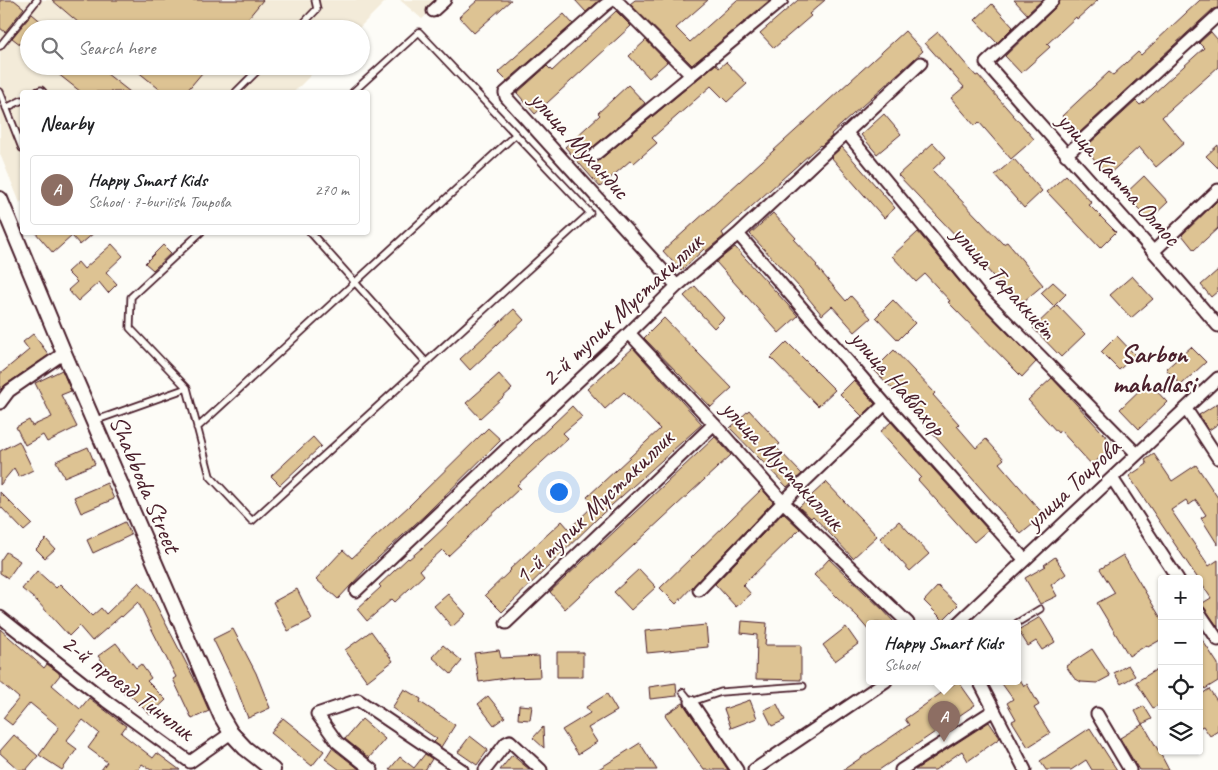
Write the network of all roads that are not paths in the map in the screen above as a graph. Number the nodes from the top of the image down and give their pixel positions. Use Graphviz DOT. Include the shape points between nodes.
graph roads {
  1 [pos="37,0"];
  2 [pos="315,0"];
  3 [pos="445,0"];
  4 [pos="612,0"];
  5 [pos="616,0"];
  6 [pos="782,0"];
  7 [pos="1053,0"];
  8 [pos="433,11"];
  9 [pos="1218,15"];
  10 [pos="21,20"];
  11 [pos="307,20"];
  12 [pos="20,21"];
  13 [pos="0,46"];
  14 [pos="921,63"];
  15 [pos="690,74"];
  16 [pos="253,75"];
  17 [pos="238,90"];
  18 [pos="355,90"];
  19 [pos="0,92"];
  20 [pos="20,101"];
  21 [pos="6,108"];
  22 [pos="846,132"];
  23 [pos="516,134"];
  24 [pos="20,143"];
  25 [pos="1066,155"];
  26 [pos="592,158"];
  27 [pos="1218,190"];
  28 [pos="0,199"];
  29 [pos="738,234"];
  30 [pos="198,235"];
  31 [pos="313,235"];
  32 [pos="1154,251"];
  33 [pos="355,282"];
  34 [pos="677,286"];
  35 [pos="1218,326"];
  36 [pos="629,334"];
  37 [pos="64,353"];
  38 [pos="426,362"];
  39 [pos="1218,378"];
  40 [pos="187,388"];
  41 [pos="0,403"];
  42 [pos="885,404"];
  43 [pos="1186,409"];
  44 [pos="94,420"];
  45 [pos="714,424"];
  46 [pos="197,428"];
  47 [pos="1137,454"];
  48 [pos="1218,458"];
  49 [pos="1112,478"];
  50 [pos="783,502"];
  51 [pos="1025,560"];
  52 [pos="1175,575"];
  53 [pos="699,590"];
  54 [pos="356,591"];
  55 [pos="1040,609"];
  56 [pos="0,617"];
  57 [pos="1203,618"];
  58 [pos="905,620"];
  59 [pos="961,620"];
  60 [pos="1021,621"];
  61 [pos="506,623"];
  62 [pos="1218,640"];
  63 [pos="880,685"];
  64 [pos="980,685"];
  65 [pos="803,686"];
  66 [pos="683,692"];
  67 [pos="691,702"];
  68 [pos="994,710"];
  69 [pos="1097,714"];
  70 [pos="231,734"];
  71 [pos="187,766"];
  72 [pos="273,770"];
  73 [pos="372,770"];
  74 [pos="462,770"];
  75 [pos="485,770"];
  76 [pos="541,770"];
  77 [pos="737,770"];
  78 [pos="754,770"];
  79 [pos="901,770"];
  80 [pos="1025,770"];
  81 [pos="1130,770"];
  1 -- 10 [label="lane"];
  2 -- 11 [label="lane" via="317,9"];
  3 -- 8 [label="street"];
  4 -- 34 [label="street, улица Мухандис" via="505,93"];
  5 -- 15 [label="street"];
  6 -- 15 [label="street"];
  7 -- 25 [label="street, улица Катта Олмос" via="986,62"];
  9 -- 25 [label="street"];
  12 -- 13 [label="lane"];
  14 -- 22 [label="street, 2-й тупик Мустакиллик"];
  15 -- 26 [label="street"];
  16 -- 17 [label="lane"];
  18 -- 23 [label="lane" via="420,32"];
  19 -- 21 [label="lane"];
  20 -- 21 [label="lane"];
  21 -- 24 [label="lane"];
  22 -- 29 [label="street, 2-й тупик Мустакиллик"];
  22 -- 47 [label="street, улица Тараккиёт" via="978,293"];
  23 -- 33 [label="lane"];
  23 -- 38 [label="lane" via="590,213"];
  25 -- 32 [label="street, улица Катта Олмос"];
  27 -- 32 [label="street"];
  28 -- 37 [label="street, Shabboda Street"];
  29 -- 34 [label="street, 2-й тупик Мустакиллик"];
  29 -- 42 [label="street, улица Навбахор"];
  30 -- 40 [label="lane" via="131,297 130,328"];
  31 -- 33 [label="lane"];
  32 -- 35 [label="street, улица Катта Олмос"];
  33 -- 38 [label="lane"];
  33 -- 46 [label="lane"];
  34 -- 36 [label="street, 2-й тупик Мустакиллик"];
  36 -- 45 [label="street, улица Мустакиллик"];
  36 -- 54 [label="street, 2-й тупик Мустакиллик"];
  37 -- 41 [label="street" via="9,391"];
  37 -- 44 [label="street, Shabboda Street"];
  38 -- 46 [label="lane" via="252,521 210,476"];
  39 -- 43 [label="street, улица Тоирова"];
  40 -- 44 [label="lane"];
  40 -- 46 [label="lane"];
  42 -- 50 [label="street"];
  42 -- 51 [label="street, улица Навбахор"];
  43 -- 47 [label="street, улица Тоирова"];
  43 -- 48 [label="street"];
  44 -- 70 [label="street, Shabboda Street"];
  45 -- 50 [label="street, улица Мустакиллик"];
  45 -- 61 [label="street, 1-й тупик Мустакиллик"];
  47 -- 49 [label="street, улица Тоирова"];
  49 -- 51 [label="street, улица Тоирова"];
  49 -- 52 [label="street"];
  50 -- 53 [label="street"];
  50 -- 58 [label="street, улица Мустакиллик"];
  51 -- 59 [label="street, улица Тоирова"];
  55 -- 60 [label="lane"];
  56 -- 71 [label="street, 2-й проезд Тинчлик"];
  57 -- 62 [label="street"];
  63 -- 78 [label="street"];
  64 -- 68 [label="street"];
  65 -- 67 [label="lane" via="721,692"];
  66 -- 67 [label="lane"];
  67 -- 77 [label="street"];
  68 -- 79 [label="street"];
  68 -- 80 [label="street"];
  69 -- 81 [label="street"];
  70 -- 71 [label="street, 2-й проезд Тинчлик"];
  70 -- 72 [label="street, Shabboda Street"];
  73 -- 74 [label="street" via="337,742 317,714 358,700"];
  75 -- 76 [label="street" via="510,741"];
}
